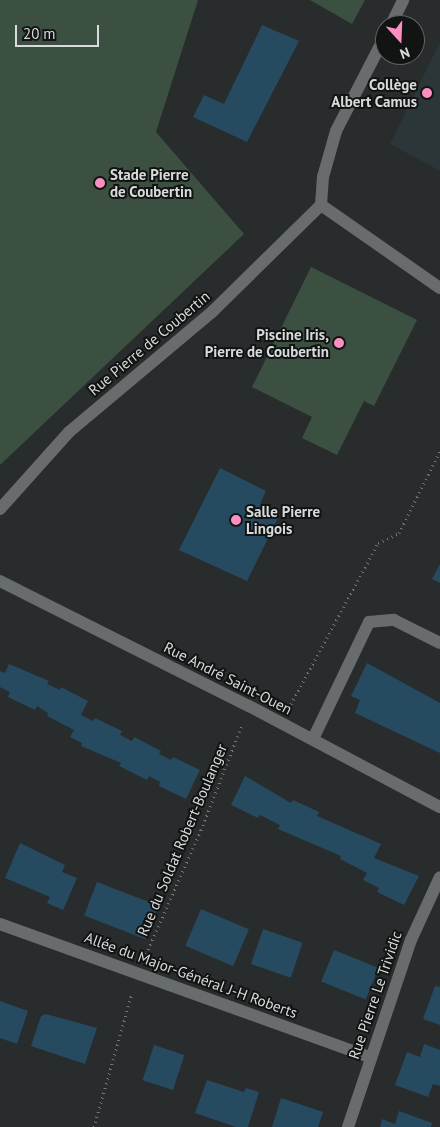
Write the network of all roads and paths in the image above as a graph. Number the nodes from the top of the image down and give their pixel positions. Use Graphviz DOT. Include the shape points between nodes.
graph roads {
  1 [pos="404,0"];
  2 [pos="396,15"];
  3 [pos="375,55"];
  4 [pos="321,204"];
  5 [pos="440,288"];
  6 [pos="440,450"];
  7 [pos="0,509"];
  8 [pos="0,581"];
  9 [pos="440,643"];
  10 [pos="249,706"];
  11 [pos="281,722"];
  12 [pos="313,739"];
  13 [pos="440,807"];
  14 [pos="440,878"];
  15 [pos="0,924"];
  16 [pos="138,973"];
  17 [pos="370,1057"];
  18 [pos="94,1127"];
  19 [pos="348,1127"];
  1 -- 2 [label="street"];
  3 -- 4 [label="street" via="336,131"];
  4 -- 5 [label="street"];
  4 -- 7 [label="street, Rue Pierre de Coubertin" via="213,311 69,432"];
  6 -- 11 [label="path" via="399,533 378,543"];
  8 -- 10 [label="street, Rue André Saint-Ouen"];
  9 -- 12 [label="street" via="394,620 369,622"];
  10 -- 11 [label="street, Rue André Saint-Ouen"];
  10 -- 16 [label="path, Rue du Soldat Robert-Boulanger" via="201,830"];
  11 -- 12 [label="street, Rue André Saint-Ouen"];
  12 -- 13 [label="street, Rue André Saint-Ouen"];
  14 -- 17 [label="street, Rue Pierre Le Trividic" via="410,940"];
  15 -- 16 [label="street, Allée du Major-Général J-H Roberts"];
  16 -- 17 [label="street, Allée du Major-Général J-H Roberts"];
  16 -- 18 [label="path, Rue du Soldat Robert-Boulanger"];
  17 -- 19 [label="street, Rue Pierre Le Trividic"];
}
